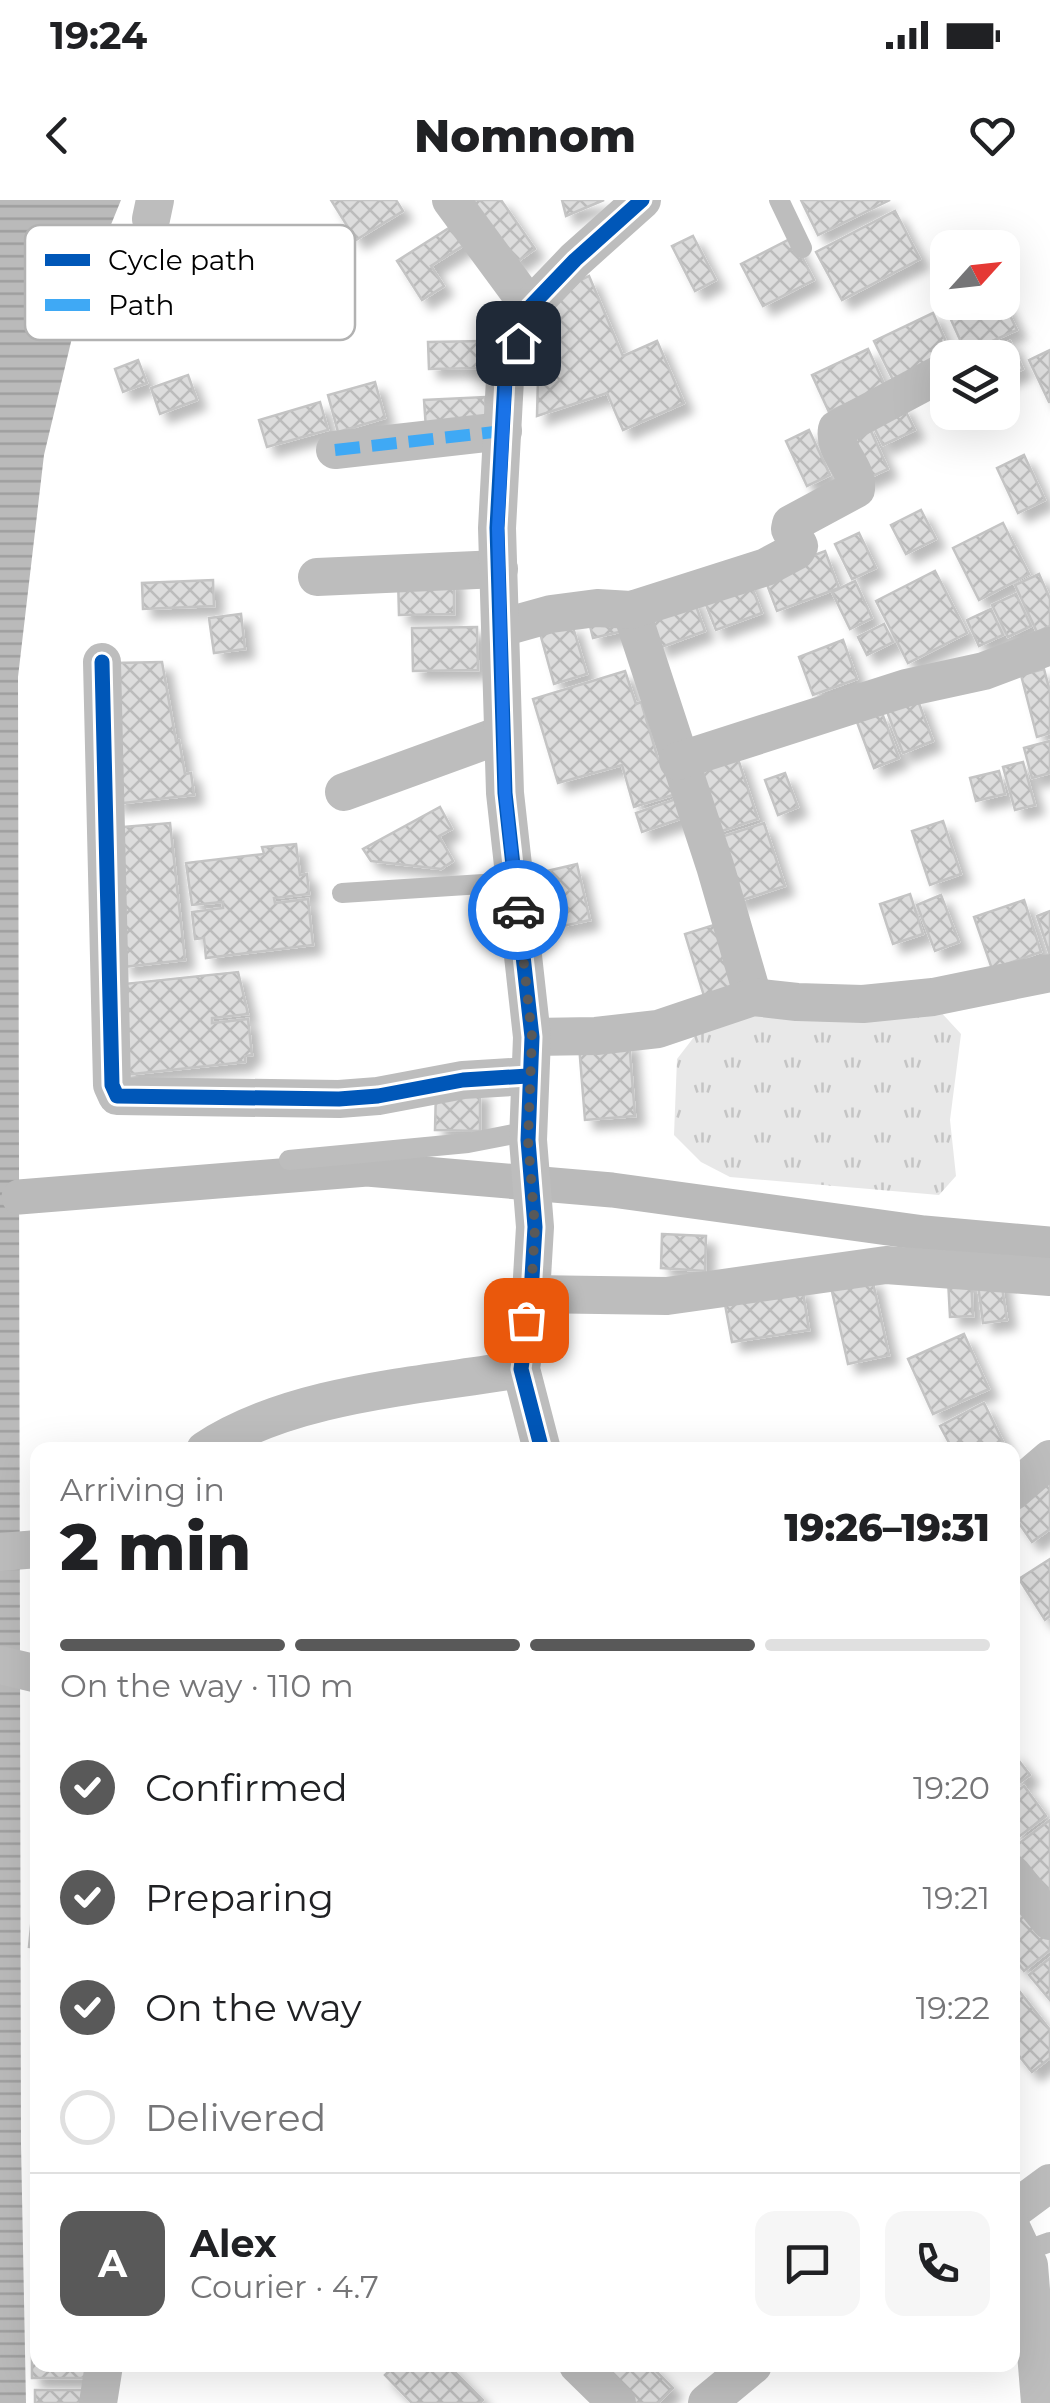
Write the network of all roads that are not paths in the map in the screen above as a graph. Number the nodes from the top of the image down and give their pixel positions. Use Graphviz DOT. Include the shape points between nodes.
graph roads {
  1 [pos="450,200"];
  2 [pos="642,200"];
  3 [pos="779,200"];
  4 [pos="802,248"];
  5 [pos="530,307"];
  6 [pos="930,379"];
  7 [pos="503,431"];
  8 [pos="336,450"];
  9 [pos="499,569"];
  10 [pos="318,577"];
  11 [pos="631,610"];
  12 [pos="500,628"];
  13 [pos="1050,646"];
  14 [pos="102,662"];
  15 [pos="504,734"];
  16 [pos="678,761"];
  17 [pos="344,792"];
  18 [pos="515,882"];
  19 [pos="342,893"];
  20 [pos="1050,973"];
  21 [pos="754,997"];
  22 [pos="532,1037"];
  23 [pos="528,1076"];
  24 [pos="529,1135"];
  25 [pos="288,1160"];
  26 [pos="1050,1276"];
  27 [pos="531,1294"];
  28 [pos="520,1369"];
  29 [pos="229,1442"];
  30 [pos="540,1442"];
  31 [pos="1050,1460"];
  32 [pos="1020,1485"];
  33 [pos="30,1550"];
  34 [pos="0,1552"];
  35 [pos="1020,1884"];
  36 [pos="1050,1922"];
  37 [pos="1050,2183"];
  38 [pos="1020,2204"];
  39 [pos="1029,2241"];
  40 [pos="103,2372"];
  41 [pos="585,2372"];
  42 [pos="745,2372"];
  43 [pos="98,2403"];
  44 [pos="618,2403"];
  45 [pos="708,2403"];
  46 [pos="1040,2403"];
  1 -- 5 [label="street"];
  2 -- 5 [label="street"];
  3 -- 4 [label="lane"];
  5 -- 7 [label="street" via="506,379"];
  6 -- 11 [label="street" via="837,430 856,489 791,524 796,551"];
  7 -- 8 [label="street"];
  7 -- 9 [label="street"];
  9 -- 10 [label="street"];
  9 -- 12 [label="street"];
  11 -- 12 [label="street" via="552,614"];
  11 -- 16 [label="street"];
  12 -- 15 [label="street"];
  13 -- 16 [label="street"];
  14 -- 23 [label="street" via="117,1096 339,1099"];
  15 -- 17 [label="street"];
  15 -- 18 [label="street"];
  16 -- 21 [label="street"];
  18 -- 19 [label="lane"];
  18 -- 22 [label="street"];
  20 -- 21 [label="street" via="863,1004"];
  21 -- 22 [label="street" via="658,1029"];
  22 -- 23 [label="street"];
  23 -- 24 [label="street"];
  24 -- 25 [label="lane"];
  24 -- 27 [label="street"];
  26 -- 27 [label="street" via="886,1264 667,1296"];
  27 -- 28 [label="street"];
  28 -- 29 [label="street" via="323,1402"];
  28 -- 30 [label="street"];
  31 -- 32 [label="street"];
  33 -- 34 [label="street"];
  35 -- 36 [label="street"];
  37 -- 38 [label="street"];
  39 -- 46 [label="street"];
  40 -- 43 [label="street"];
  41 -- 44 [label="street"];
  42 -- 45 [label="street"];
}
